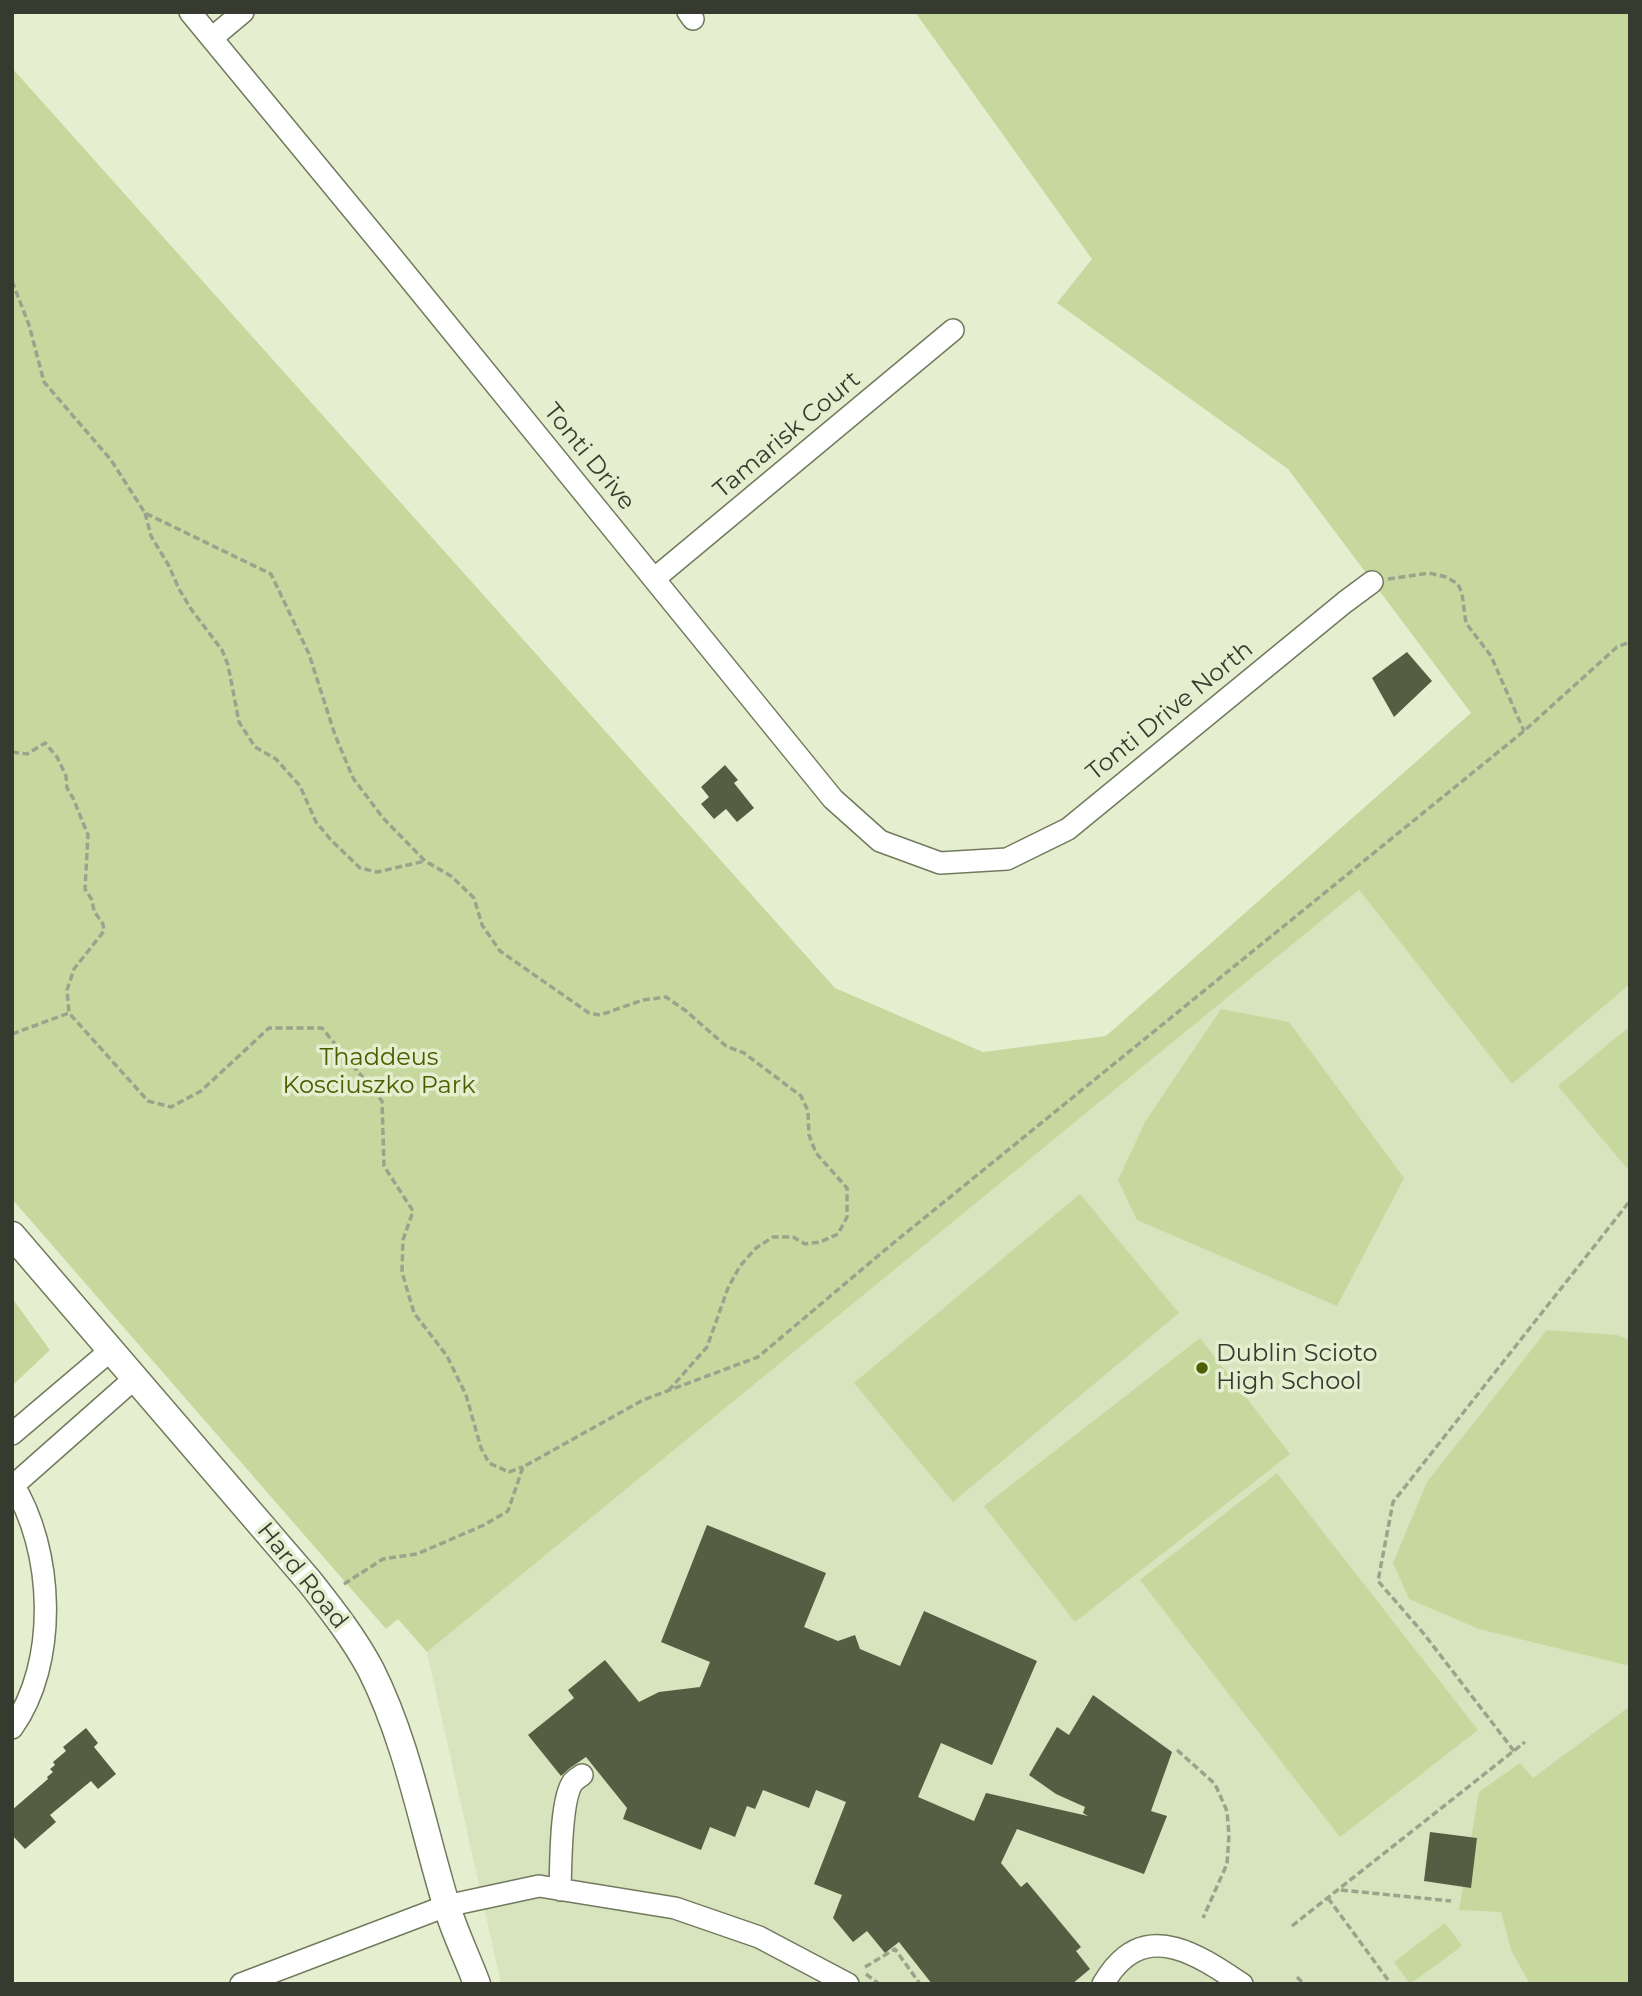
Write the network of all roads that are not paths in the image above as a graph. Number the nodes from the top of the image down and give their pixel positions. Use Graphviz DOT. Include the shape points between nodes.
graph roads {
  1 [pos="190,12"];
  2 [pos="243,12"];
  3 [pos="212,38"];
  4 [pos="953,330"];
  5 [pos="654,579"];
  6 [pos="1372,582"];
  7 [pos="991,860"];
  8 [pos="12,1235"];
  9 [pos="111,1350"];
  10 [pos="135,1378"];
  11 [pos="12,1433"];
  12 [pos="13,1484"];
  13 [pos="12,1728"];
  14 [pos="582,1774"];
  15 [pos="560,1890"];
  16 [pos="446,1906"];
  17 [pos="857,1979"];
  18 [pos="241,1984"];
  19 [pos="477,1984"];
  20 [pos="1103,1984"];
  21 [pos="1242,1984"];
  1 -- 3 [label="street, Tonti Drive"];
  2 -- 3 [label="street"];
  3 -- 5 [label="street, Tonti Drive"];
  4 -- 5 [label="street, Tamarisk Court"];
  5 -- 7 [label="street, Tonti Drive" via="832,799 880,841 940,863"];
  6 -- 7 [label="street, Tonti Drive North" via="1068,830 1007,859"];
  8 -- 9 [label="main road, Hard Road"];
  9 -- 10 [label="main road, Hard Road"];
  9 -- 11 [label="street"];
  10 -- 12 [label="street"];
  10 -- 16 [label="main road, Hard Road" via="310,1582 359,1650 390,1711 409,1766"];
  12 -- 13 [label="street" via="38,1543 46,1628 37,1674"];
  14 -- 15 [label="street" via="567,1797"];
  15 -- 16 [label="street" via="539,1886"];
  15 -- 17 [label="street" via="675,1908 759,1937"];
  16 -- 18 [label="street"];
  16 -- 19 [label="main road, Hard Road"];
  20 -- 21 [label="street" via="1116,1965 1134,1951 1153,1945 1199,1956"];
}
